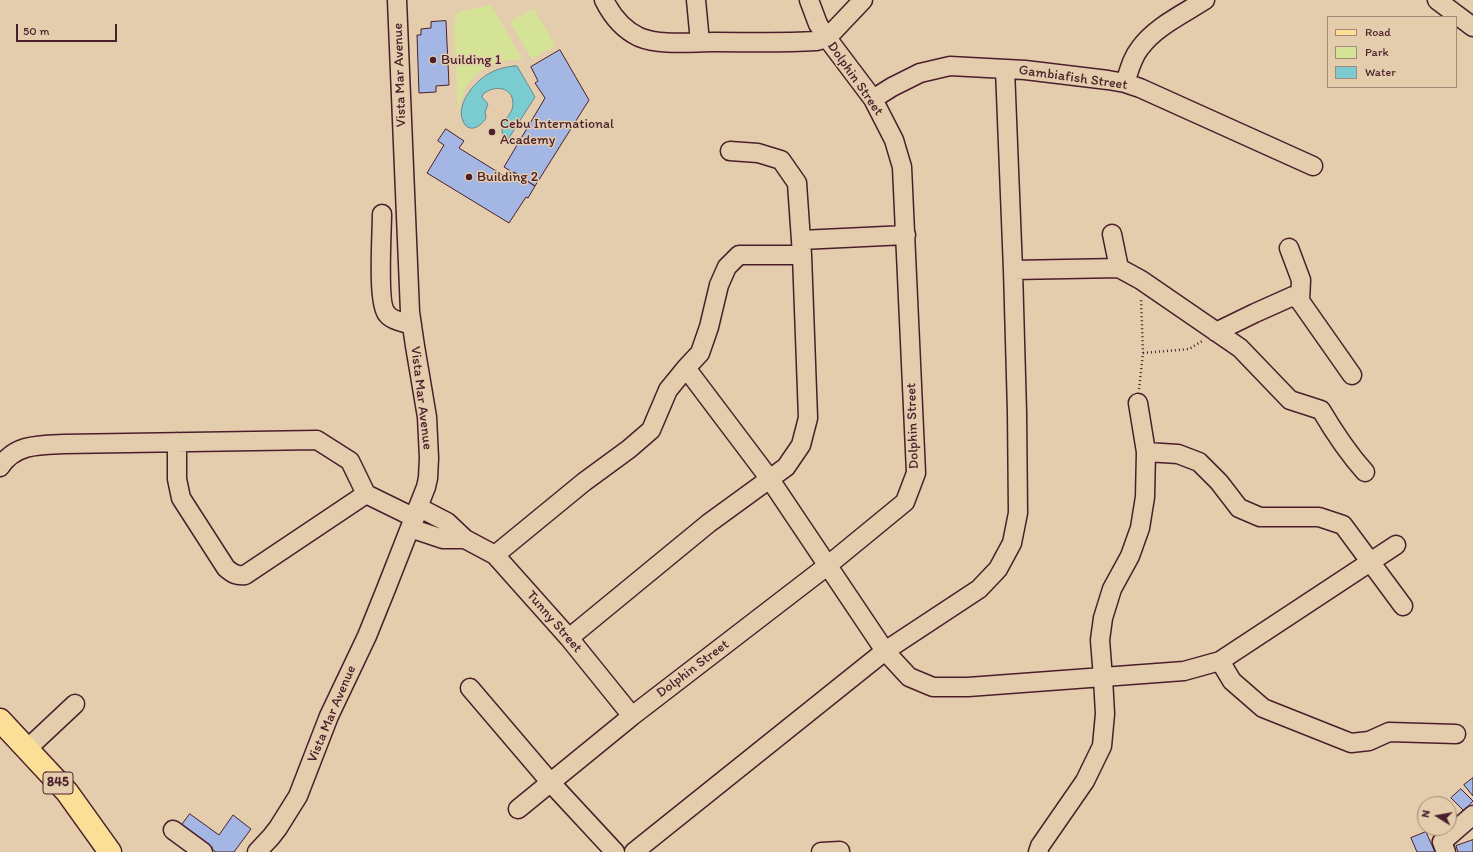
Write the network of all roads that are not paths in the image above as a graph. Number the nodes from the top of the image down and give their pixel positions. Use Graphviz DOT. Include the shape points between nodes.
graph roads {
  1 [pos="397,0"];
  2 [pos="604,0"];
  3 [pos="696,0"];
  4 [pos="809,0"];
  5 [pos="863,0"];
  6 [pos="1205,0"];
  7 [pos="1437,0"];
  8 [pos="1473,27"];
  9 [pos="827,38"];
  10 [pos="700,42"];
  11 [pos="1005,69"];
  12 [pos="1125,83"];
  13 [pos="873,99"];
  14 [pos="730,151"];
  15 [pos="1313,166"];
  16 [pos="382,214"];
  17 [pos="1112,234"];
  18 [pos="906,235"];
  19 [pos="802,248"];
  20 [pos="1289,248"];
  21 [pos="1119,268"];
  22 [pos="1013,270"];
  23 [pos="1300,301"];
  24 [pos="412,325"];
  25 [pos="1216,332"];
  26 [pos="686,368"];
  27 [pos="1352,375"];
  28 [pos="1138,404"];
  29 [pos="177,442"];
  30 [pos="1146,452"];
  31 [pos="0,467"];
  32 [pos="1365,472"];
  33 [pos="769,478"];
  34 [pos="366,494"];
  35 [pos="414,518"];
  36 [pos="1396,545"];
  37 [pos="495,555"];
  38 [pos="1371,563"];
  39 [pos="827,566"];
  40 [pos="1403,606"];
  41 [pos="569,638"];
  42 [pos="885,652"];
  43 [pos="1220,661"];
  44 [pos="1104,678"];
  45 [pos="470,688"];
  46 [pos="76,704"];
  47 [pos="632,716"];
  48 [pos="0,720"];
  49 [pos="1456,734"];
  50 [pos="28,750"];
  51 [pos="551,783"];
  52 [pos="518,809"];
  53 [pos="1473,815"];
  54 [pos="173,830"];
  55 [pos="840,851"];
  56 [pos="110,852"];
  57 [pos="203,852"];
  58 [pos="257,852"];
  59 [pos="616,852"];
  60 [pos="634,852"];
  61 [pos="821,852"];
  62 [pos="1038,852"];
  63 [pos="1446,852"];
  1 -- 24 [label="street, Vista Mar Avenue"];
  2 -- 10 [label="street" via="620,24 647,40"];
  3 -- 10 [label="street"];
  4 -- 9 [label="street, Dolphin Street" via="818,24"];
  5 -- 9 [label="street"];
  6 -- 12 [label="street" via="1150,37 1133,60"];
  7 -- 8 [label="street"];
  9 -- 10 [label="street" via="804,42"];
  9 -- 13 [label="street, Dolphin Street"];
  11 -- 12 [label="street, Gambiafish Street"];
  11 -- 13 [label="street, Gambiafish Street" via="950,66 935,69 920,73"];
  11 -- 22 [label="street"];
  12 -- 15 [label="street, Gambiafish Street"];
  13 -- 18 [label="street, Dolphin Street" via="888,126 901,160"];
  14 -- 19 [label="street" via="758,152 780,160 797,183"];
  16 -- 24 [label="street" via="383,309 390,317"];
  17 -- 21 [label="street"];
  18 -- 19 [label="street"];
  18 -- 39 [label="street, Dolphin Street" via="916,473 905,502"];
  19 -- 26 [label="street" via="739,256 727,266 700,353"];
  19 -- 33 [label="street" via="808,418 801,445 786,467"];
  20 -- 23 [label="street" via="1301,280"];
  21 -- 22 [label="street"];
  21 -- 25 [label="street" via="1141,280"];
  22 -- 42 [label="street" via="1018,513 1012,543 998,569 979,589"];
  23 -- 25 [label="street" via="1293,296"];
  23 -- 27 [label="street"];
  24 -- 35 [label="street, Vista Mar Avenue" via="424,399 429,458 428,478"];
  25 -- 32 [label="street" via="1240,348 1290,400 1321,410 1346,450"];
  26 -- 33 [label="street"];
  26 -- 37 [label="street" via="668,390 651,430"];
  28 -- 30 [label="street"];
  29 -- 31 [label="street" via="29,446 6,457"];
  29 -- 34 [label="street" via="318,440 350,461"];
  29 -- 34 [label="street" via="177,479 181,498 226,568 239,576 245,575"];
  30 -- 38 [label="street" via="1178,454 1199,462 1239,508 1260,517 1319,517 1343,525"];
  30 -- 44 [label="street" via="1145,497 1140,528 1130,556 1112,589 1102,618 1100,640"];
  33 -- 39 [label="street"];
  33 -- 41 [label="street"];
  34 -- 35 [label="street, Tunny Street"];
  35 -- 37 [label="street, Tunny Street" via="443,539 465,539"];
  35 -- 58 [label="street, Vista Mar Avenue" via="367,636 329,716 298,796 271,838"];
  36 -- 38 [label="street"];
  37 -- 41 [label="street, Tunny Street"];
  38 -- 40 [label="street"];
  38 -- 43 [label="street"];
  39 -- 42 [label="street"];
  39 -- 47 [label="street, Dolphin Street"];
  41 -- 47 [label="street, Tunny Street"];
  42 -- 44 [label="street" via="909,676 933,687"];
  42 -- 60 [label="street"];
  43 -- 44 [label="street" via="1184,671"];
  43 -- 49 [label="street" via="1232,681 1263,708 1351,743 1369,741 1389,732"];
  44 -- 62 [label="street" via="1105,714 1102,746 1085,781"];
  45 -- 51 [label="street"];
  46 -- 50 [label="street"];
  47 -- 51 [label="street, Dolphin Street"];
  48 -- 50 [label="main road, 845"];
  50 -- 56 [label="main road, 845" via="67,792"];
  51 -- 52 [label="street, Dolphin Street"];
  51 -- 59 [label="street"];
  53 -- 63 [label="street" via="1442,842"];
  54 -- 57 [label="street"];
  55 -- 61 [label="street"];
}
